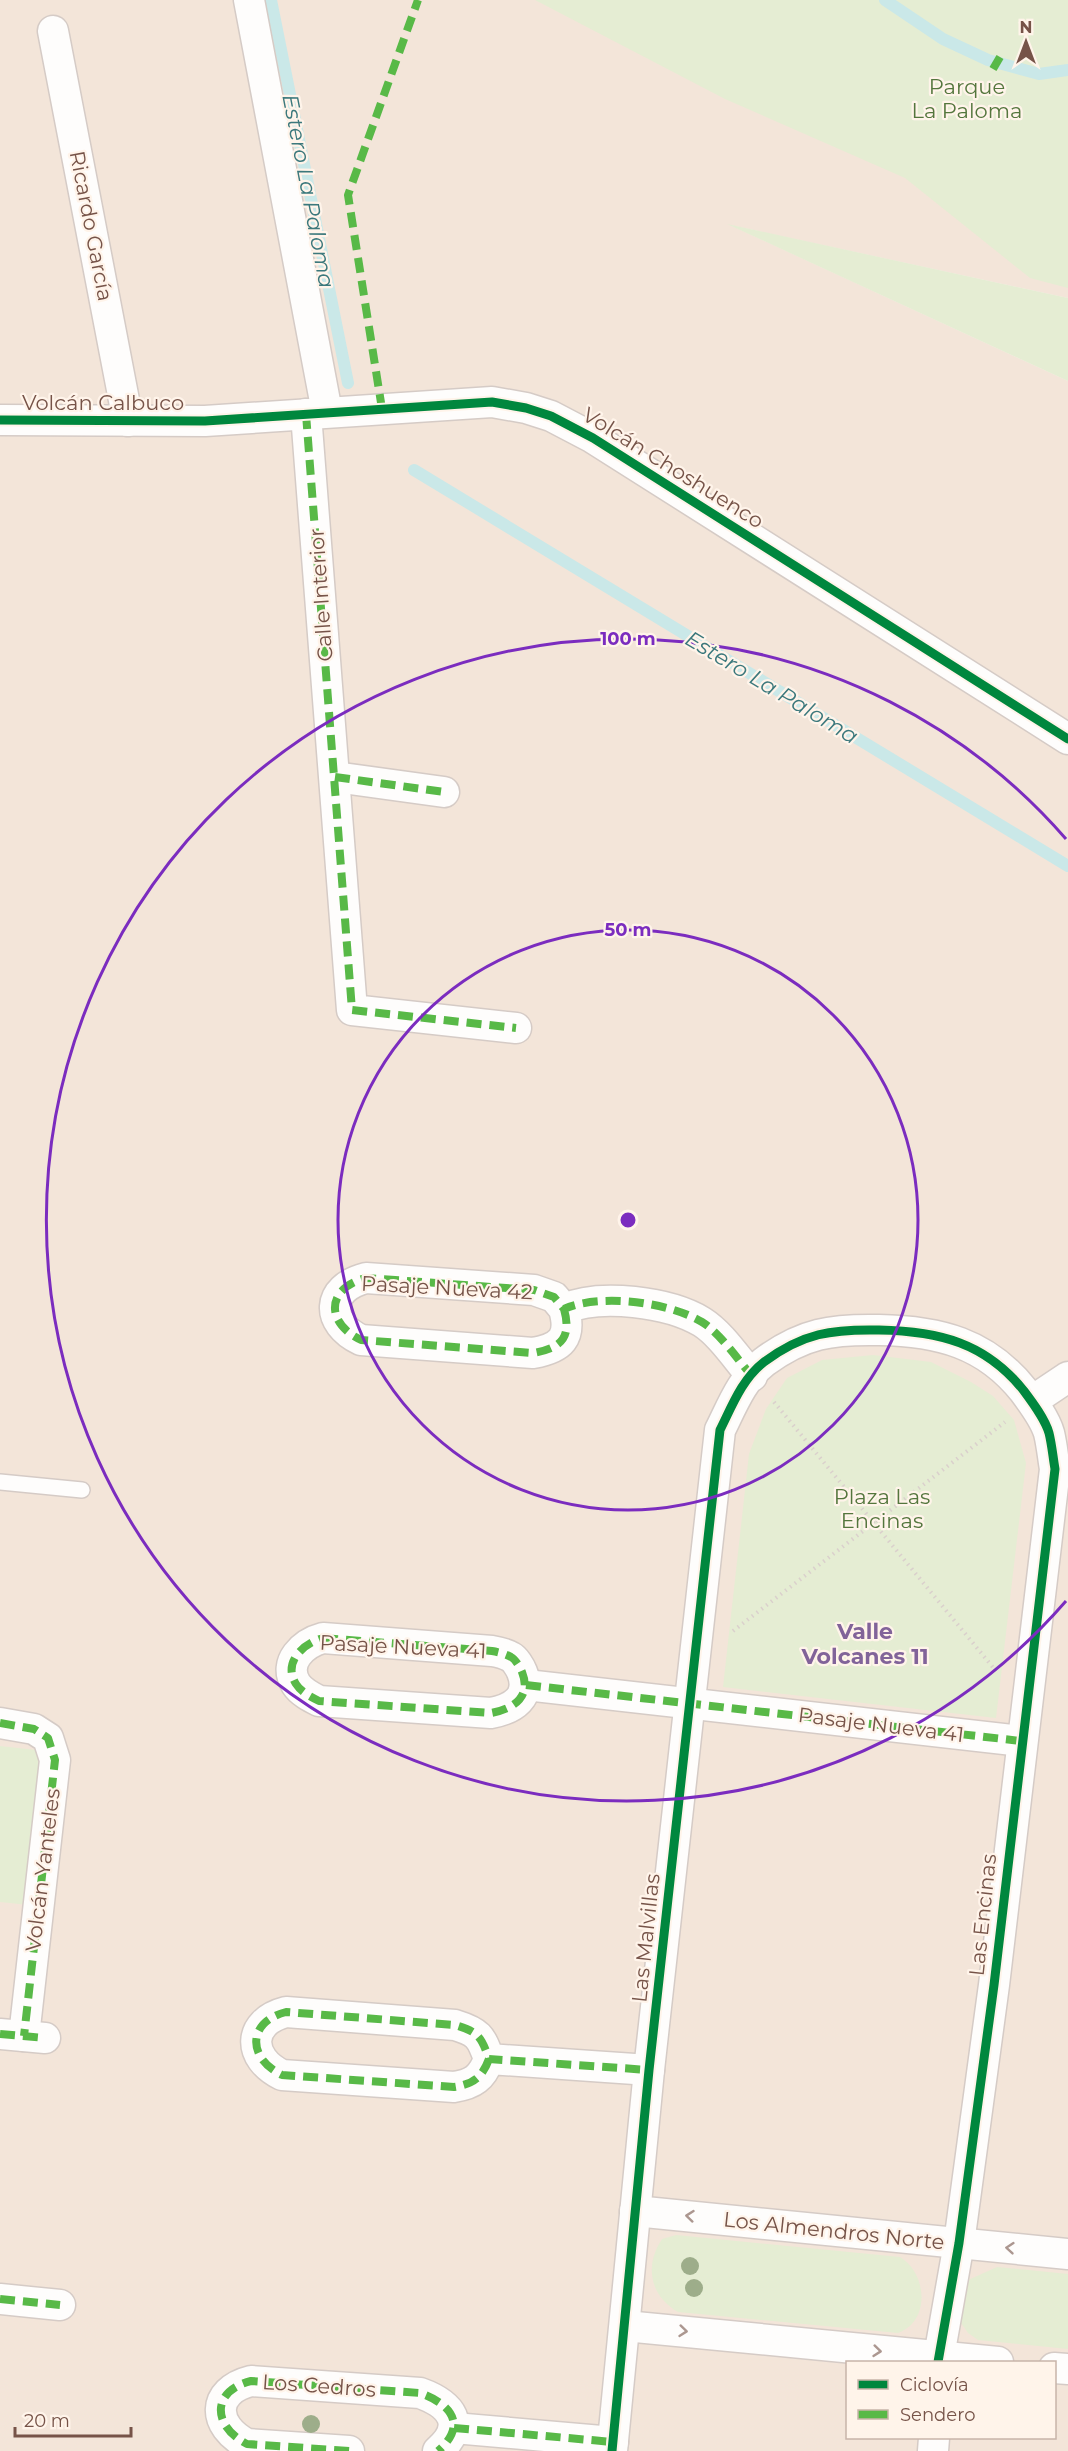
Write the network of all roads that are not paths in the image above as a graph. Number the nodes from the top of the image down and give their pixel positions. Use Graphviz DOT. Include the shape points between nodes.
graph roads {
  1 [pos="249,0"];
  2 [pos="53,31"];
  3 [pos="316,413"];
  4 [pos="0,420"];
  5 [pos="128,422"];
  6 [pos="206,422"];
  7 [pos="1068,739"];
  8 [pos="334,777"];
  9 [pos="444,792"];
  10 [pos="516,1028"];
  11 [pos="564,1310"];
  12 [pos="752,1376"];
  13 [pos="1068,1377"];
  14 [pos="1032,1401"];
  15 [pos="0,1482"];
  16 [pos="82,1490"];
  17 [pos="526,1685"];
  18 [pos="690,1701"];
  19 [pos="9,1724"];
  20 [pos="1021,1742"];
  21 [pos="23,2036"];
  22 [pos="489,2059"];
  23 [pos="649,2070"];
  24 [pos="635,2211"];
  25 [pos="959,2243"];
  26 [pos="1068,2254"];
  27 [pos="0,2300"];
  28 [pos="60,2305"];
  29 [pos="625,2326"];
  30 [pos="938,2360"];
  31 [pos="968,2361"];
  32 [pos="446,2440"];
  33 [pos="612,2446"];
  34 [pos="349,2451"];
  1 -- 3 [label="street, Calle Interior"];
  2 -- 5 [label="street, Ricardo García"];
  3 -- 6 [label="street, Volcán Choshuenco"];
  3 -- 7 [label="street, Volcán Choshuenco" via="492,402 551,416 593,438"];
  3 -- 8 [label="street, Calle Interior"];
  4 -- 5 [label="street, Volcán Calbuco"];
  5 -- 6 [label="street, Volcán Calbuco"];
  8 -- 9 [label="street"];
  8 -- 10 [label="street, Calle Interior" via="352,1010"];
  11 -- 11 [label="street, Pasaje Nueva 42" via="554,1297 534,1290 366,1278 350,1282 339,1294 336,1309 338,1323 361,1340 533,1353 551,1350 564,1339 568,1325"];
  11 -- 12 [label="street" via="587,1301 603,1300 678,1310 704,1323"];
  12 -- 14 [label="street, Las Malvillas" via="762,1364 796,1342 838,1329 896,1330 950,1338 981,1351 1008,1371"];
  12 -- 18 [label="street, Las Malvillas" via="739,1390 720,1430"];
  13 -- 14 [label="street"];
  14 -- 20 [label="street, Las Encinas" via="1049,1432 1055,1469"];
  15 -- 16 [label="lane"];
  17 -- 17 [label="street, Pasaje Nueva 41" via="512,1657 492,1651 323,1638 307,1642 297,1654 293,1669 295,1683 319,1701 491,1713 508,1710 521,1699"];
  17 -- 18 [label="street, Pasaje Nueva 41"];
  18 -- 20 [label="street, Pasaje Nueva 41"];
  18 -- 23 [label="street, Las Malvillas"];
  19 -- 21 [label="street, Volcán Yanteles" via="34,1729 48,1738 55,1760"];
  20 -- 25 [label="street, Las Encinas" via="994,1985"];
  22 -- 22 [label="street" via="474,2031 455,2025 286,2012 270,2016 259,2028 256,2043 258,2057 282,2075 442,2086 471,2084 484,2073"];
  22 -- 23 [label="street"];
  23 -- 24 [label="street, Las Malvillas"];
  25 -- 24 [label="street, Los Almendros Norte, one-way"];
  24 -- 29 [label="street, Las Malvillas"];
  26 -- 25 [label="street, Los Almendros Norte, one-way"];
  25 -- 30 [label="street, Las Encinas"];
  27 -- 28 [label="street"];
  29 -- 30 [label="street, one-way"];
  29 -- 33 [label="street, Las Malvillas"];
  30 -- 31 [label="street"];
  32 -- 33 [label="street, Los Cedros"];
  32 -- 34 [label="street, Los Cedros" via="450,2412 439,2400 420,2393 251,2381 236,2385 224,2397 223,2426 247,2444"];
}
